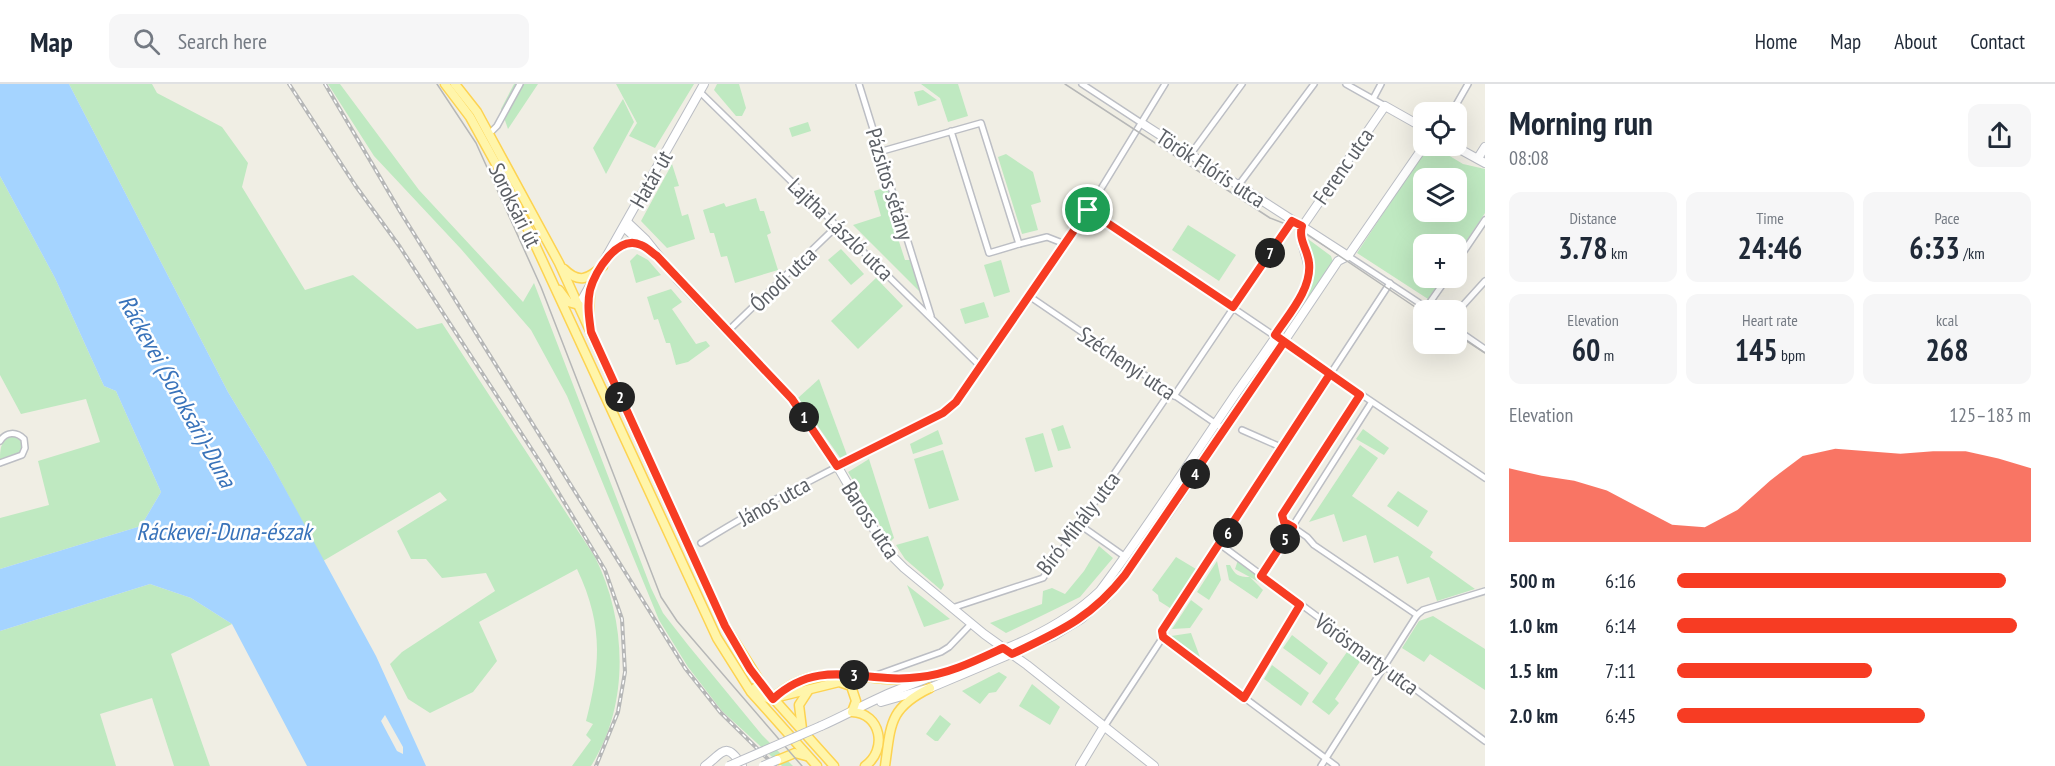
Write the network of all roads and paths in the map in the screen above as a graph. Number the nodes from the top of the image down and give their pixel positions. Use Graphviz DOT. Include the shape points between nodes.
graph roads {
  1 [pos="446,84"];
  2 [pos="455,84"];
  3 [pos="520,84"];
  4 [pos="859,84"];
  5 [pos="1082,84"];
  6 [pos="1165,84"];
  7 [pos="1242,84"];
  8 [pos="1314,84"];
  9 [pos="1346,84"];
  10 [pos="1381,84"];
  11 [pos="1468,84"];
  12 [pos="702,88"];
  13 [pos="1373,99"];
  14 [pos="1458,102"];
  15 [pos="1385,106"];
  16 [pos="1413,122"];
  17 [pos="1143,124"];
  18 [pos="951,131"];
  19 [pos="490,133"];
  20 [pos="1485,147"];
  21 [pos="879,152"];
  22 [pos="1467,152"];
  23 [pos="1190,154"];
  24 [pos="1416,156"];
  25 [pos="1482,160"];
  26 [pos="1238,186"];
  27 [pos="1088,210"];
  28 [pos="1485,220"];
  29 [pos="1292,221"];
  30 [pos="625,224"];
  31 [pos="838,225"];
  32 [pos="1302,226"];
  33 [pos="640,244"];
  34 [pos="1019,244"];
  35 [pos="1065,244"];
  36 [pos="1467,247"];
  37 [pos="609,254"];
  38 [pos="657,256"];
  39 [pos="1348,256"];
  40 [pos="559,263"];
  41 [pos="603,266"];
  42 [pos="549,278"];
  43 [pos="1485,281"];
  44 [pos="1390,283"];
  45 [pos="590,288"];
  46 [pos="1029,296"];
  47 [pos="1415,300"];
  48 [pos="1467,301"];
  49 [pos="579,305"];
  50 [pos="1233,307"];
  51 [pos="932,318"];
  52 [pos="591,332"];
  53 [pos="728,332"];
  54 [pos="576,333"];
  55 [pos="1275,335"];
  56 [pos="1467,337"];
  57 [pos="1284,342"];
  58 [pos="1485,349"];
  59 [pos="981,367"];
  60 [pos="1330,374"];
  61 [pos="1172,394"];
  62 [pos="1360,395"];
  63 [pos="1371,403"];
  64 [pos="1216,424"];
  65 [pos="1225,430"];
  66 [pos="1242,430"];
  67 [pos="0,441"];
  68 [pos="1283,448"];
  69 [pos="0,463"];
  70 [pos="837,466"];
  71 [pos="1485,478"];
  72 [pos="1080,525"];
  73 [pos="1293,527"];
  74 [pos="701,543"];
  75 [pos="1221,545"];
  76 [pos="1124,556"];
  77 [pos="1261,576"];
  78 [pos="1485,591"];
  79 [pos="1300,605"];
  80 [pos="952,608"];
  81 [pos="1417,615"];
  82 [pos="971,624"];
  83 [pos="1163,637"];
  84 [pos="721,645"];
  85 [pos="1003,648"];
  86 [pos="1012,654"];
  87 [pos="1384,666"];
  88 [pos="939,674"];
  89 [pos="872,677"];
  90 [pos="764,688"];
  91 [pos="930,688"];
  92 [pos="783,690"];
  93 [pos="808,691"];
  94 [pos="1244,698"];
  95 [pos="773,699"];
  96 [pos="856,710"];
  97 [pos="772,717"];
  98 [pos="1103,728"];
  99 [pos="783,730"];
  100 [pos="803,733"];
  101 [pos="1485,741"];
  102 [pos="887,753"];
  103 [pos="809,757"];
  104 [pos="1325,758"];
  105 [pos="778,760"];
  106 [pos="705,766"];
  107 [pos="729,766"];
  108 [pos="742,766"];
  109 [pos="763,766"];
  110 [pos="817,766"];
  111 [pos="834,766"];
  112 [pos="865,766"];
  113 [pos="878,766"];
  114 [pos="885,766"];
  115 [pos="1080,766"];
  116 [pos="1154,766"];
  117 [pos="1321,766"];
  118 [pos="1336,766"];
  1 -- 42 [label="main road, Soroksári út" via="470,117 507,184"];
  2 -- 19 [label="main road, Soroksári út"];
  3 -- 19 [label="street"];
  4 -- 21 [label="street, Pázsitos sétány"];
  5 -- 17 [label="street, Török Flóris utca"];
  6 -- 17 [label="street, János utca"];
  7 -- 23 [label="street"];
  8 -- 26 [label="street"];
  9 -- 13 [label="street"];
  10 -- 13 [label="street"];
  11 -- 14 [label="street"];
  12 -- 30 [label="street, Határ út"];
  12 -- 31 [label="street, Lajtha László utca"];
  13 -- 15 [label="street"];
  15 -- 16 [label="street"];
  15 -- 32 [label="street, Ferenc utca"];
  17 -- 23 [label="street, Török Flóris utca"];
  17 -- 27 [label="street, János utca"];
  18 -- 21 [label="street"];
  18 -- 34 [label="street" via="981,123"];
  18 -- 34 [label="street" via="989,253"];
  19 -- 40 [label="main road, Soroksári út"];
  20 -- 25 [label="street"];
  21 -- 51 [label="street, Pázsitos sétány"];
  22 -- 25 [label="street"];
  23 -- 26 [label="street, Török Flóris utca"];
  24 -- 39 [label="street"];
  26 -- 29 [label="street, Török Flóris utca"];
  27 -- 35 [label="street, János utca"];
  27 -- 50 [label="street"];
  28 -- 36 [label="street"];
  29 -- 32 [label="street, Török Flóris utca"];
  29 -- 50 [label="street, Bíró Mihály utca"];
  30 -- 33 [label="street, Baross utca"];
  30 -- 37 [label="street, Határ út"];
  30 -- 38 [label="street, Baross utca" via="646,240"];
  31 -- 51 [label="street, Lajtha László utca"];
  31 -- 53 [label="street, Ónodi utca"];
  32 -- 39 [label="street, Török Flóris utca"];
  32 -- 55 [label="street" via="1300,235 1308,256 1309,274"];
  33 -- 37 [label="street" via="620,246"];
  33 -- 38 [label="street, Baross utca"];
  34 -- 35 [label="street" via="1047,237"];
  35 -- 46 [label="street, János utca"];
  37 -- 41 [label="street, Határ út"];
  38 -- 53 [label="street, Baross utca"];
  39 -- 44 [label="street, Török Flóris utca"];
  39 -- 57 [label="street" via="1340,258"];
  40 -- 41 [label="main road" via="581,280"];
  40 -- 49 [label="main road, Soroksári út"];
  41 -- 45 [label="street, Határ út"];
  42 -- 49 [label="main road" via="568,302"];
  42 -- 54 [label="main road, Soroksári út"];
  43 -- 48 [label="street"];
  44 -- 47 [label="street, Török Flóris utca"];
  44 -- 60 [label="street"];
  45 -- 49 [label="street, Határ út"];
  45 -- 52 [label="main road"];
  46 -- 59 [label="street, János utca"];
  46 -- 61 [label="street, Széchenyi utca"];
  49 -- 52 [label="main road, Soroksári út"];
  49 -- 54 [label="main road"];
  50 -- 55 [label="street"];
  50 -- 61 [label="street, Bíró Mihály utca"];
  51 -- 59 [label="street, Lajtha László utca"];
  52 -- 90 [label="main road, Soroksári út" via="725,626"];
  53 -- 70 [label="street, Baross utca" via="792,399"];
  54 -- 84 [label="main road, Soroksári út"];
  55 -- 57 [label="street"];
  55 -- 64 [label="street"];
  56 -- 58 [label="street"];
  57 -- 60 [label="street"];
  57 -- 65 [label="street"];
  59 -- 70 [label="street, János utca" via="956,402 943,413"];
  60 -- 62 [label="street"];
  60 -- 68 [label="street"];
  61 -- 64 [label="street, Széchenyi utca"];
  61 -- 72 [label="street, Bíró Mihály utca"];
  62 -- 63 [label="street"];
  62 -- 73 [label="street" via="1285,509 1284,522"];
  63 -- 71 [label="street"];
  63 -- 73 [label="street"];
  64 -- 65 [label="street, Széchenyi utca"];
  64 -- 76 [label="street"];
  65 -- 86 [label="street" via="1106,599 1067,629"];
  66 -- 68 [label="street"];
  67 -- 69 [label="street" via="15,433 24,439 25,448 21,455"];
  68 -- 75 [label="street"];
  70 -- 74 [label="street, János utca"];
  70 -- 80 [label="street, Baross utca" via="886,550"];
  72 -- 76 [label="street"];
  72 -- 80 [label="street, Bíró Mihály utca" via="1043,578"];
  73 -- 77 [label="street"];
  73 -- 81 [label="street"];
  75 -- 77 [label="street, Vörösmarty utca"];
  75 -- 83 [label="street" via="1162,631"];
  76 -- 85 [label="street" via="1100,591 1076,612"];
  77 -- 79 [label="street, Vörösmarty utca"];
  78 -- 81 [label="street"];
  79 -- 87 [label="street, Vörösmarty utca"];
  79 -- 94 [label="street"];
  80 -- 82 [label="street, Baross utca"];
  81 -- 87 [label="street"];
  82 -- 85 [label="street, Baross utca"];
  82 -- 89 [label="street" via="941,652"];
  83 -- 94 [label="street"];
  83 -- 98 [label="street"];
  84 -- 95 [label="main road" via="762,696"];
  84 -- 97 [label="main road"];
  85 -- 86 [label="street, Baross utca"];
  85 -- 88 [label="street"];
  86 -- 91 [label="street"];
  86 -- 98 [label="street, Baross utca"];
  87 -- 101 [label="street, Vörösmarty utca"];
  87 -- 104 [label="street"];
  88 -- 89 [label="main road" via="901,679"];
  88 -- 96 [label="street"];
  89 -- 92 [label="main road" via="819,674"];
  90 -- 92 [label="main road"];
  90 -- 95 [label="main road, Soroksári út"];
  91 -- 96 [label="street"];
  91 -- 102 [label="main road" via="909,699 896,712"];
  92 -- 95 [label="main road"];
  93 -- 95 [label="main road"];
  93 -- 96 [label="main road" via="845,683 854,689"];
  93 -- 100 [label="main road" via="799,705"];
  94 -- 104 [label="street"];
  95 -- 97 [label="main road"];
  95 -- 100 [label="main road"];
  96 -- 107 [label="street, bridge"];
  96 -- 112 [label="main road" via="871,718 879,732 877,753"];
  97 -- 99 [label="main road"];
  98 -- 115 [label="street"];
  98 -- 116 [label="street, Baross utca"];
  99 -- 103 [label="main road"];
  99 -- 105 [label="main road" via="786,748"];
  100 -- 111 [label="main road"];
  102 -- 113 [label="main road"];
  102 -- 114 [label="main road"];
  103 -- 105 [label="main road" via="795,753"];
  103 -- 110 [label="main road"];
  104 -- 117 [label="street"];
  104 -- 118 [label="street"];
  105 -- 109 [label="street, bridge"];
  106 -- 108 [label="street" via="720,752 732,752"];
}
